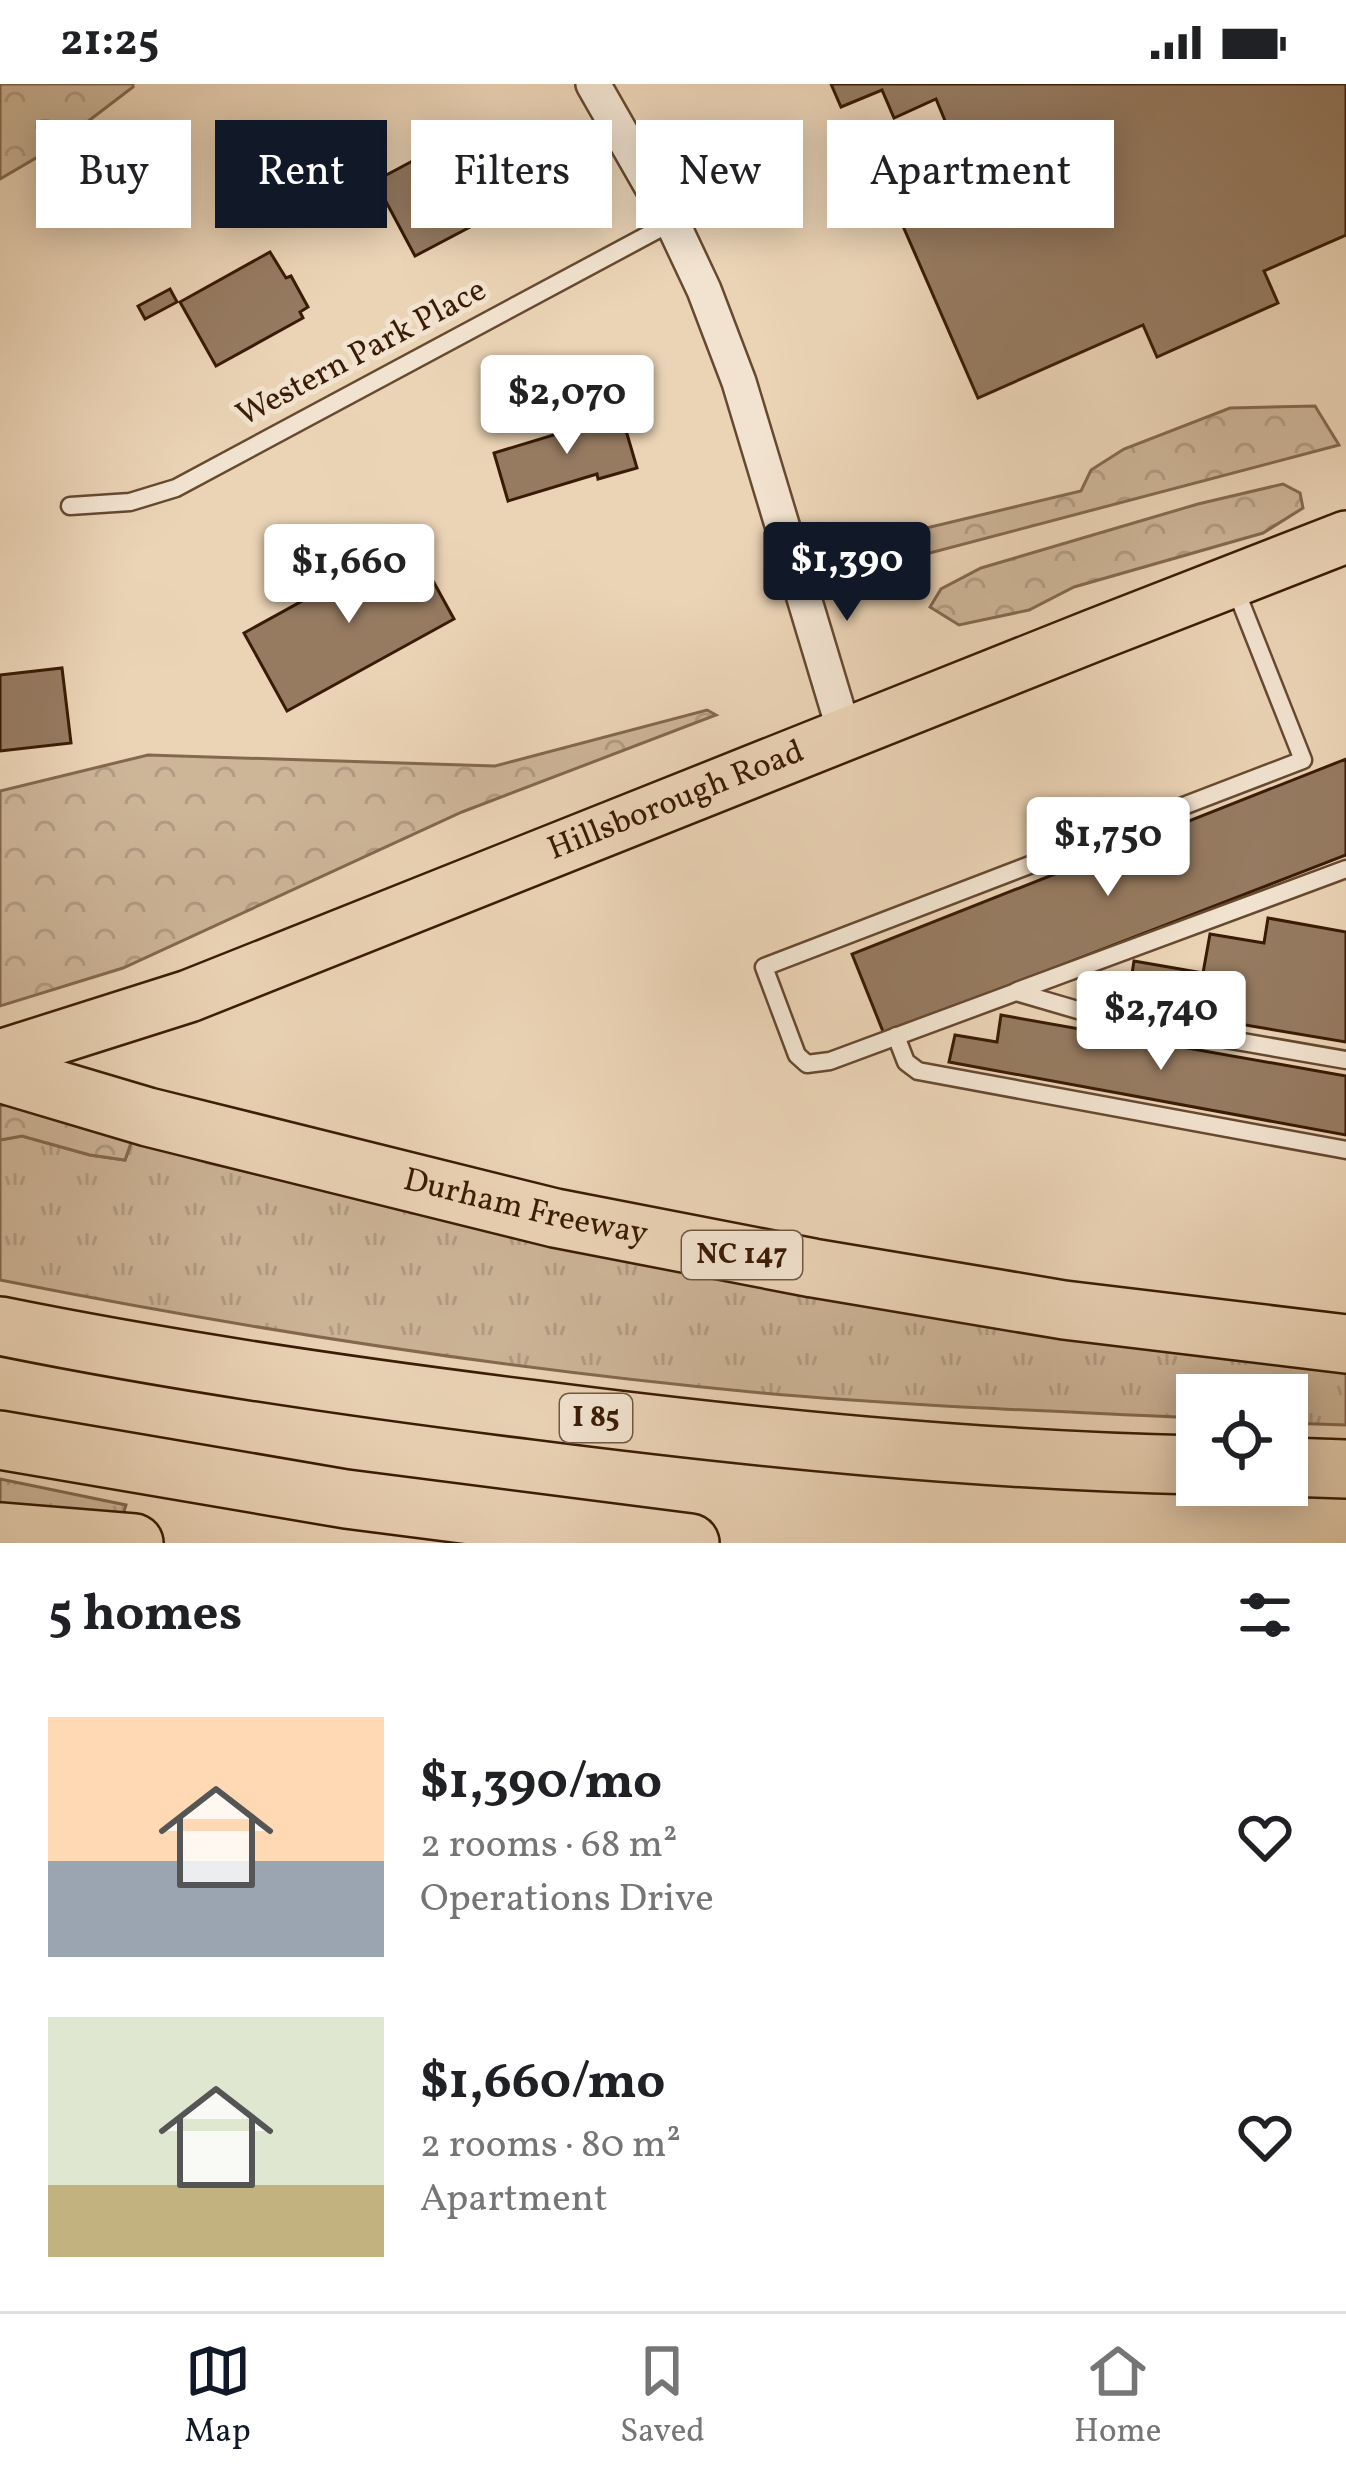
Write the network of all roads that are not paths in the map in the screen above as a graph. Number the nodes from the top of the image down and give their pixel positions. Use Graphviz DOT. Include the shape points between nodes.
graph roads {
  1 [pos="593,84"];
  2 [pos="636,159"];
  3 [pos="659,228"];
  4 [pos="675,228"];
  5 [pos="70,506"];
  6 [pos="1346,537"];
  7 [pos="1233,581"];
  8 [pos="845,734"];
  9 [pos="1346,868"];
  10 [pos="1016,992"];
  11 [pos="896,1036"];
  12 [pos="0,1056"];
  13 [pos="1346,1060"];
  14 [pos="0,1073"];
  15 [pos="1346,1150"];
  16 [pos="0,1326"];
  17 [pos="1346,1344"];
  18 [pos="0,1440"];
  19 [pos="1176,1464"];
  20 [pos="1308,1468"];
  21 [pos="1346,1469"];
  22 [pos="0,1532"];
  23 [pos="134,1543"];
  24 [pos="690,1543"];
  1 -- 2 [label="street"];
  3 -- 5 [label="lane, Western Park Place" via="176,488 130,502"];
  4 -- 8 [label="street" via="739,382"];
  6 -- 7 [label="main road, Hillsborough Road"];
  7 -- 8 [label="main road, Hillsborough Road"];
  7 -- 11 [label="lane" via="1303,760 764,967 796,1055 807,1064"];
  8 -- 12 [label="main road, Hillsborough Road" via="189,996"];
  9 -- 10 [label="lane"];
  10 -- 11 [label="lane"];
  10 -- 13 [label="lane" via="1105,1018"];
  11 -- 15 [label="lane" via="919,1071"];
  14 -- 17 [label="highway, Durham Freeway / NC 147" via="555,1218 1064,1310"];
  16 -- 19 [label="highway, I 85" via="404,1394 664,1426"];
  18 -- 24 [label="highway" via="346,1499"];
  20 -- 21 [label="highway"];
  22 -- 23 [label="highway"];
}
